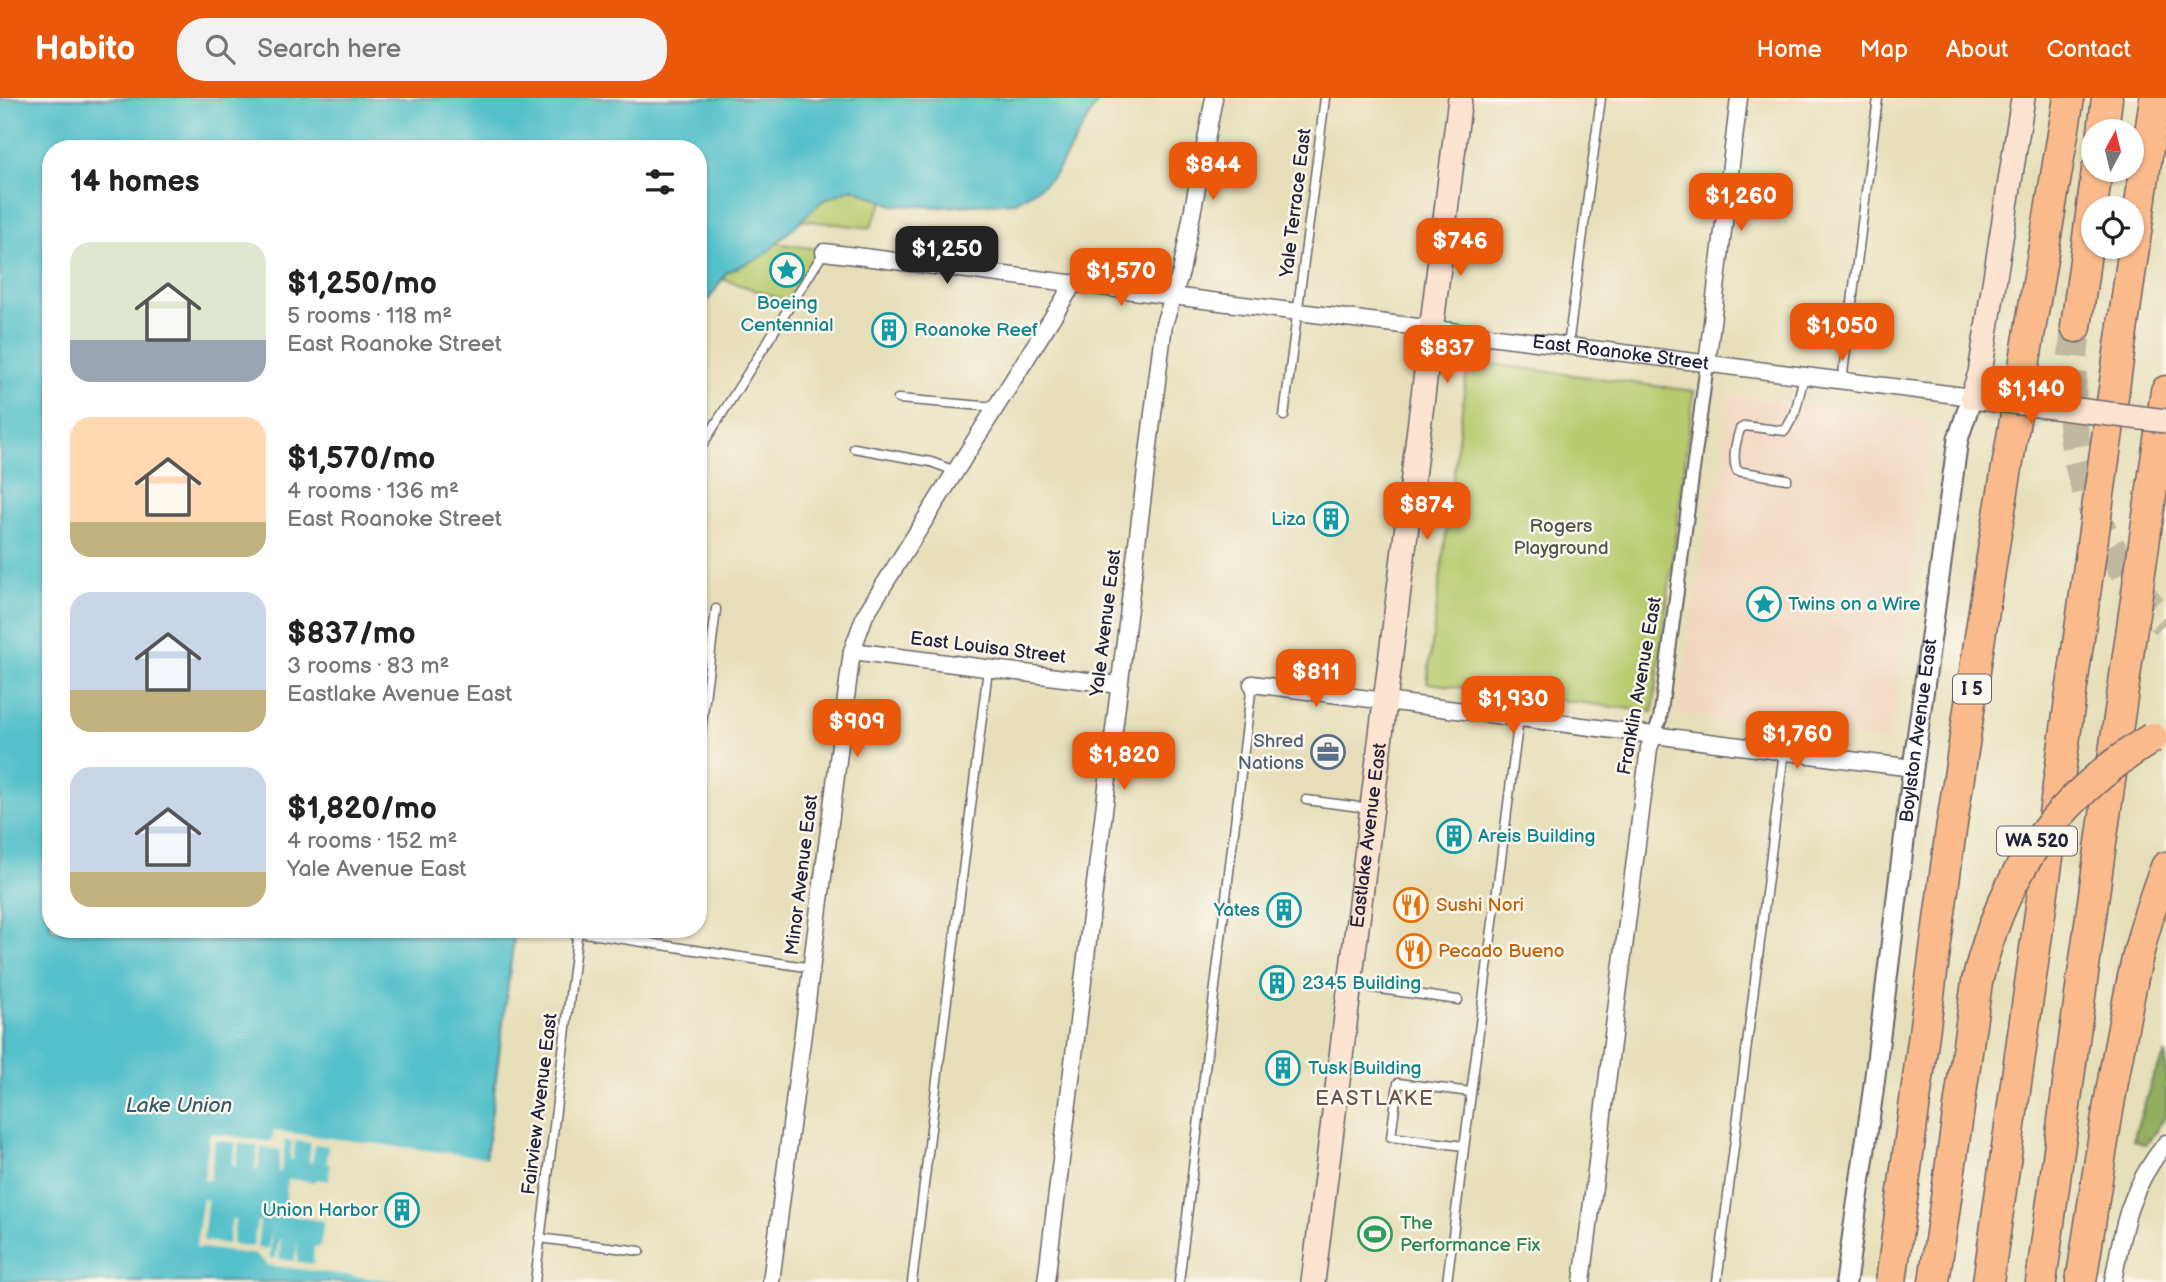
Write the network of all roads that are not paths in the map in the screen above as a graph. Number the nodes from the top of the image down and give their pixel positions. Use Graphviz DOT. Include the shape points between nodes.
graph roads {
  1 [pos="1214,98"];
  2 [pos="1325,98"];
  3 [pos="1460,98"];
  4 [pos="1601,98"];
  5 [pos="1739,98"];
  6 [pos="1878,98"];
  7 [pos="2023,98"];
  8 [pos="2069,98"];
  9 [pos="2107,98"];
  10 [pos="2155,98"];
  11 [pos="2104,119"];
  12 [pos="2095,182"];
  13 [pos="824,252"];
  14 [pos="1074,284"];
  15 [pos="1173,296"];
  16 [pos="1298,311"];
  17 [pos="2076,327"];
  18 [pos="1432,328"];
  19 [pos="1568,346"];
  20 [pos="1707,364"];
  21 [pos="1804,376"];
  22 [pos="1842,381"];
  23 [pos="2166,391"];
  24 [pos="898,398"];
  25 [pos="1980,398"];
  26 [pos="996,407"];
  27 [pos="1284,416"];
  28 [pos="2166,421"];
  29 [pos="707,438"];
  30 [pos="854,448"];
  31 [pos="955,471"];
  32 [pos="1787,479"];
  33 [pos="716,609"];
  34 [pos="852,651"];
  35 [pos="988,669"];
  36 [pos="707,682"];
  37 [pos="1252,684"];
  38 [pos="1119,685"];
  39 [pos="1385,701"];
  40 [pos="1519,718"];
  41 [pos="1654,734"];
  42 [pos="2159,735"];
  43 [pos="1784,751"];
  44 [pos="1913,768"];
  45 [pos="1306,800"];
  46 [pos="1371,808"];
  47 [pos="2166,867"];
  48 [pos="577,938"];
  49 [pos="622,938"];
  50 [pos="812,968"];
  51 [pos="1349,984"];
  52 [pos="1458,1000"];
  53 [pos="1471,1092"];
  54 [pos="2166,1143"];
  55 [pos="1464,1146"];
  56 [pos="539,1238"];
  57 [pos="640,1251"];
  58 [pos="535,1282"];
  59 [pos="771,1282"];
  60 [pos="912,1282"];
  61 [pos="1046,1282"];
  62 [pos="1179,1282"];
  63 [pos="1312,1282"];
  64 [pos="1447,1282"];
  65 [pos="1582,1282"];
  66 [pos="1717,1282"];
  67 [pos="1846,1282"];
  68 [pos="1891,1282"];
  69 [pos="1934,1282"];
  70 [pos="1988,1282"];
  71 [pos="2042,1282"];
  72 [pos="2081,1282"];
  73 [pos="2113,1282"];
  1 -- 15 [label="street, Yale Avenue East"];
  2 -- 16 [label="lane, Yale Terrace East"];
  3 -- 18 [label="main road, Eastlake Avenue East"];
  4 -- 19 [label="lane"];
  5 -- 20 [label="street, Franklin Avenue East"];
  6 -- 22 [label="lane"];
  7 -- 25 [label="main road, Boylston Avenue East" via="1980,373"];
  8 -- 68 [label="highway, I 5" via="1992,557"];
  9 -- 11 [label="highway"];
  10 -- 70 [label="highway"];
  12 -- 17 [label="highway"];
  13 -- 14 [label="street, East Roanoke Street"];
  13 -- 29 [label="lane"];
  14 -- 15 [label="street, East Roanoke Street"];
  14 -- 26 [label="street, Minor Avenue East"];
  15 -- 16 [label="street, East Roanoke Street"];
  15 -- 38 [label="street, Yale Avenue East" via="1163,328"];
  16 -- 18 [label="street, East Roanoke Street"];
  16 -- 27 [label="lane, Yale Terrace East"];
  18 -- 19 [label="street, East Roanoke Street"];
  18 -- 39 [label="main road, Eastlake Avenue East"];
  19 -- 20 [label="street, East Roanoke Street"];
  20 -- 21 [label="street, East Roanoke Street"];
  20 -- 41 [label="street, Franklin Avenue East" via="1660,719"];
  21 -- 22 [label="street, East Roanoke Street"];
  21 -- 32 [label="lane" via="1795,413 1785,431 1745,426 1738,436 1737,471"];
  22 -- 25 [label="street, East Roanoke Street"];
  23 -- 71 [label="highway"];
  24 -- 26 [label="lane"];
  25 -- 28 [label="main road, East Roanoke Street, bridge"];
  25 -- 44 [label="street, Boylston Avenue East" via="1958,439"];
  26 -- 31 [label="street, Minor Avenue East"];
  30 -- 31 [label="lane"];
  31 -- 34 [label="street, Minor Avenue East" via="865,615"];
  33 -- 36 [label="lane"];
  34 -- 35 [label="street, East Louisa Street"];
  34 -- 50 [label="street, Minor Avenue East"];
  35 -- 38 [label="street, East Louisa Street"];
  35 -- 60 [label="lane"];
  37 -- 39 [label="street"];
  37 -- 62 [label="lane"];
  38 -- 61 [label="street, Yale Avenue East"];
  39 -- 40 [label="street"];
  39 -- 46 [label="main road, Eastlake Avenue East"];
  40 -- 41 [label="street"];
  40 -- 53 [label="lane"];
  41 -- 43 [label="street"];
  41 -- 65 [label="street, Franklin Avenue East"];
  42 -- 69 [label="highway, WA 520, bridge" via="2095,778 2047,827 2010,885 1984,949 1977,982"];
  43 -- 44 [label="street"];
  43 -- 66 [label="lane"];
  44 -- 67 [label="street, Boylston Avenue East"];
  45 -- 46 [label="lane"];
  46 -- 51 [label="main road, Eastlake Avenue East"];
  47 -- 72 [label="highway" via="2137,953"];
  48 -- 56 [label="lane, Fairview Avenue East"];
  49 -- 50 [label="lane"];
  50 -- 59 [label="street, Minor Avenue East"];
  51 -- 52 [label="lane"];
  51 -- 63 [label="main road, Eastlake Avenue East"];
  53 -- 55 [label="lane"];
  53 -- 55 [label="lane" via="1398,1083 1391,1137"];
  54 -- 73 [label="street" via="2132,1196"];
  55 -- 64 [label="lane"];
  56 -- 57 [label="lane"];
  56 -- 58 [label="lane, Fairview Avenue East"];
}
